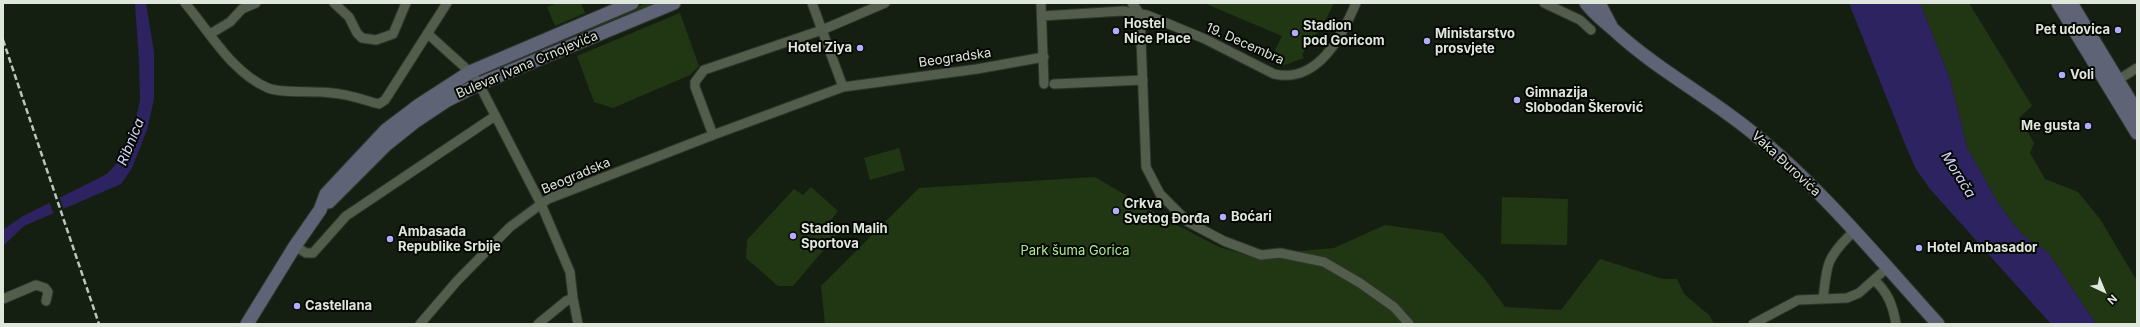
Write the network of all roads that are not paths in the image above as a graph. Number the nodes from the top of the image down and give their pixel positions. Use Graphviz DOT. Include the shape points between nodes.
graph roads {
  1 [pos="185,3"];
  2 [pos="256,3"];
  3 [pos="334,3"];
  4 [pos="406,3"];
  5 [pos="447,3"];
  6 [pos="632,3"];
  7 [pos="674,3"];
  8 [pos="812,3"];
  9 [pos="886,3"];
  10 [pos="1041,3"];
  11 [pos="1132,3"];
  12 [pos="1356,3"];
  13 [pos="1544,3"];
  14 [pos="1586,3"];
  15 [pos="1599,3"];
  16 [pos="2058,3"];
  17 [pos="2071,3"];
  18 [pos="1140,14"];
  19 [pos="1042,16"];
  20 [pos="1613,29"];
  21 [pos="822,30"];
  22 [pos="1591,30"];
  23 [pos="210,34"];
  24 [pos="428,34"];
  25 [pos="1044,57"];
  26 [pos="2137,68"];
  27 [pos="470,72"];
  28 [pos="1143,80"];
  29 [pos="2113,83"];
  30 [pos="479,84"];
  31 [pos="1044,84"];
  32 [pos="1054,84"];
  33 [pos="843,86"];
  34 [pos="2137,112"];
  35 [pos="495,116"];
  36 [pos="2137,133"];
  37 [pos="713,135"];
  38 [pos="541,204"];
  39 [pos="320,210"];
  40 [pos="1849,236"];
  41 [pos="294,246"];
  42 [pos="1887,268"];
  43 [pos="1874,280"];
  44 [pos="3,298"];
  45 [pos="572,298"];
  46 [pos="1823,299"];
  47 [pos="46,301"];
  48 [pos="247,324"];
  49 [pos="420,324"];
  50 [pos="538,324"];
  51 [pos="578,324"];
  52 [pos="1410,324"];
  53 [pos="1753,324"];
  54 [pos="1896,324"];
  55 [pos="1938,324"];
  1 -- 23 [label="street"];
  2 -- 23 [label="street" via="242,9 230,22"];
  3 -- 4 [label="street" via="349,17 359,36 376,40 393,34"];
  5 -- 24 [label="street"];
  6 -- 27 [label="main road, Bulevar Ivana Crnojevića"];
  7 -- 30 [label="main road, Bulevar Ivana Crnojevića"];
  8 -- 21 [label="street"];
  9 -- 21 [label="street"];
  10 -- 19 [label="street"];
  11 -- 18 [label="street"];
  12 -- 18 [label="street, 19. Decembra" via="1340,36 1326,56 1309,68 1285,76 1274,74 1205,39"];
  13 -- 22 [label="street" via="1580,20"];
  14 -- 20 [label="main road, Vaka Đurovića" via="1594,14"];
  15 -- 20 [label="main road, Vaka Đurovića"];
  16 -- 29 [label="main road"];
  17 -- 29 [label="main road"];
  18 -- 19 [label="street, 19. Decembra" via="1123,11"];
  18 -- 28 [label="street"];
  19 -- 25 [label="street"];
  20 -- 42 [label="main road, Vaka Đurovića" via="1644,55 1702,94 1767,144 1806,181"];
  21 -- 33 [label="street"];
  21 -- 37 [label="street" via="704,70 695,82 695,87"];
  23 -- 24 [label="street" via="235,63 268,88 355,96 379,104 385,100"];
  24 -- 27 [label="street"];
  25 -- 31 [label="street"];
  25 -- 33 [label="street, Beogradska" via="977,69"];
  26 -- 29 [label="street"];
  27 -- 30 [label="street"];
  27 -- 39 [label="main road, Bulevar Ivana Crnojevića" via="386,130 326,194"];
  28 -- 32 [label="street"];
  28 -- 52 [label="street" via="1146,167 1160,194 1188,222 1224,241 1261,255 1280,253 1324,262 1394,307"];
  29 -- 34 [label="main road"];
  29 -- 36 [label="main road"];
  30 -- 35 [label="street"];
  30 -- 39 [label="main road, Bulevar Ivana Crnojevića" via="446,101 406,129 378,152"];
  33 -- 37 [label="street, Beogradska"];
  35 -- 38 [label="street"];
  35 -- 41 [label="street" via="346,216 313,253"];
  37 -- 38 [label="street, Beogradska" via="548,199"];
  38 -- 45 [label="street" via="570,272"];
  38 -- 49 [label="street, Beogradska" via="510,227 457,281"];
  39 -- 41 [label="main road"];
  40 -- 46 [label="street" via="1832,254 1829,261"];
  41 -- 48 [label="main road"];
  42 -- 43 [label="street"];
  42 -- 55 [label="main road, Vaka Đurovića"];
  43 -- 46 [label="street" via="1859,293 1847,298"];
  43 -- 54 [label="street" via="1884,289 1893,308"];
  44 -- 47 [label="street" via="36,285 48,292"];
  45 -- 50 [label="street"];
  45 -- 51 [label="street"];
  46 -- 53 [label="street" via="1798,300"];
}
